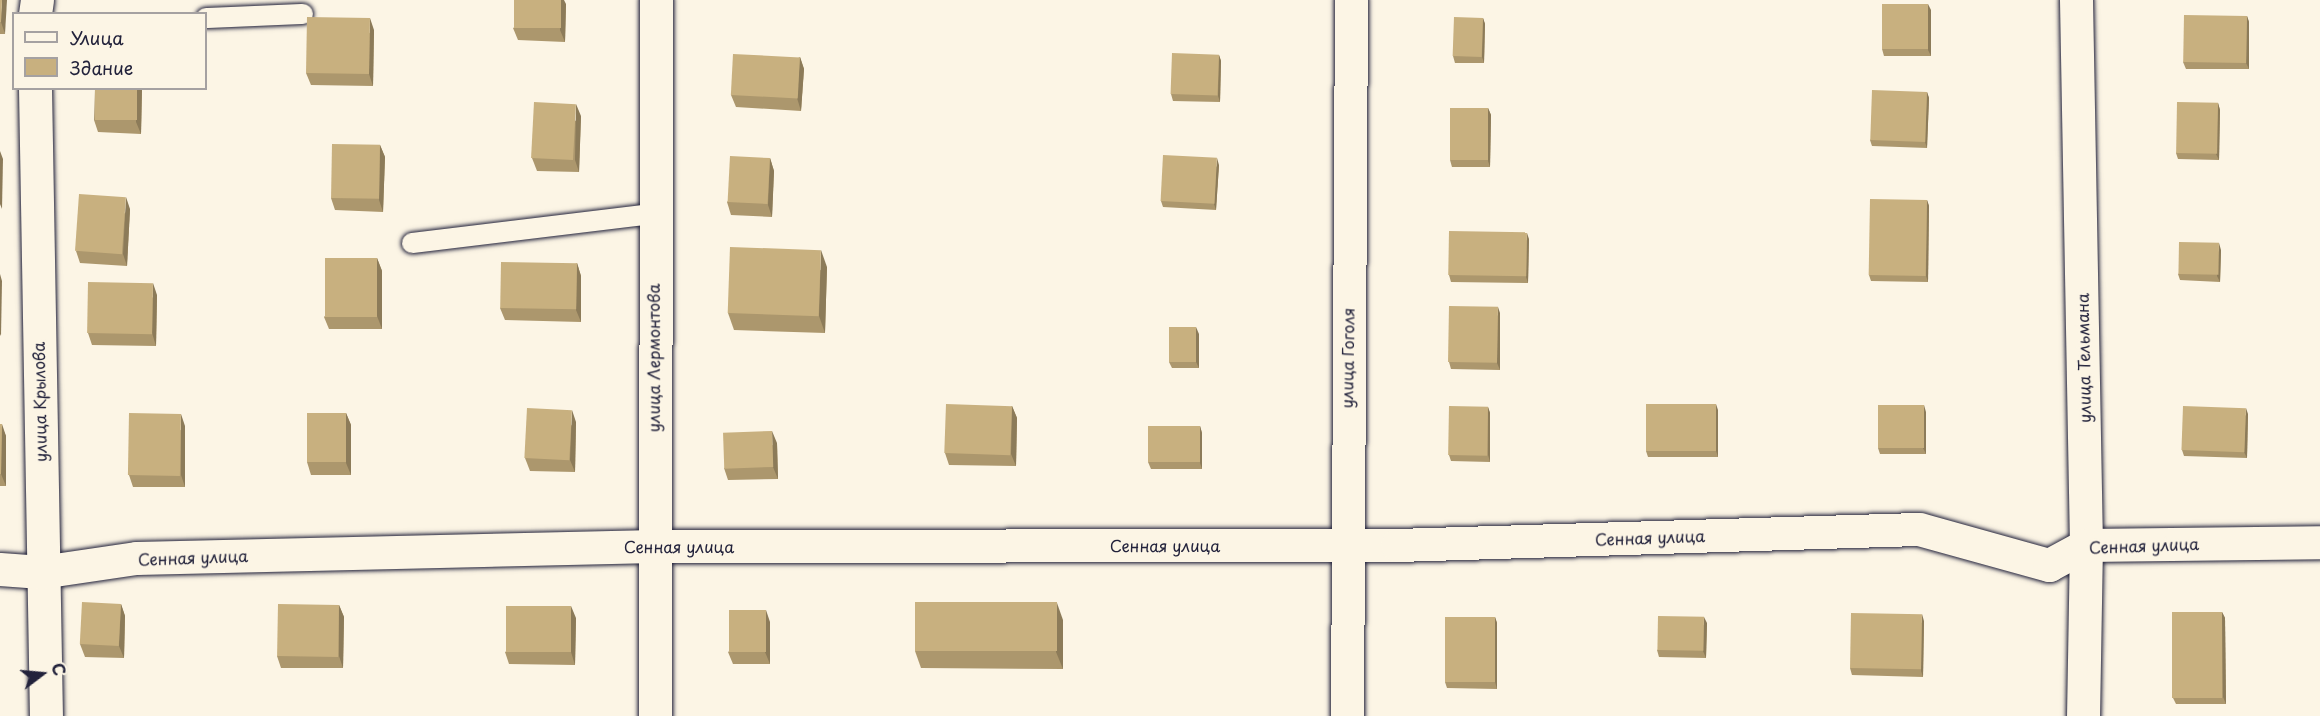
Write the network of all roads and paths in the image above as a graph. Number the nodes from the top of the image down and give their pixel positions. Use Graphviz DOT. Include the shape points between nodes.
graph roads {
  1 [pos="656,0"];
  2 [pos="1351,0"];
  3 [pos="2076,0"];
  4 [pos="303,14"];
  5 [pos="207,18"];
  6 [pos="35,90"];
  7 [pos="652,214"];
  8 [pos="412,243"];
  9 [pos="2320,542"];
  10 [pos="2086,544"];
  11 [pos="1346,545"];
  12 [pos="655,546"];
  13 [pos="0,569"];
  14 [pos="41,572"];
  15 [pos="46,716"];
  16 [pos="655,716"];
  17 [pos="1347,716"];
  18 [pos="2083,716"];
  1 -- 7 [label="street, улица Лермонтова"];
  2 -- 11 [label="street, улица Гоголя"];
  3 -- 10 [label="street, улица Тельмана"];
  4 -- 5 [label="lane"];
  6 -- 14 [label="street, улица Крылова"];
  7 -- 8 [label="lane"];
  7 -- 12 [label="street, улица Лермонтова"];
  9 -- 10 [label="street, Сенная улица"];
  10 -- 11 [label="street, Сенная улица" via="2049,565 1919,529"];
  10 -- 18 [label="street, улица Тельмана"];
  11 -- 12 [label="street, Сенная улица"];
  11 -- 17 [label="street, улица Гоголя"];
  12 -- 14 [label="street, Сенная улица" via="136,558"];
  12 -- 16 [label="street, улица Лермонтова"];
  13 -- 14 [label="street, Сенная улица"];
  14 -- 15 [label="street, улица Крылова"];
}
